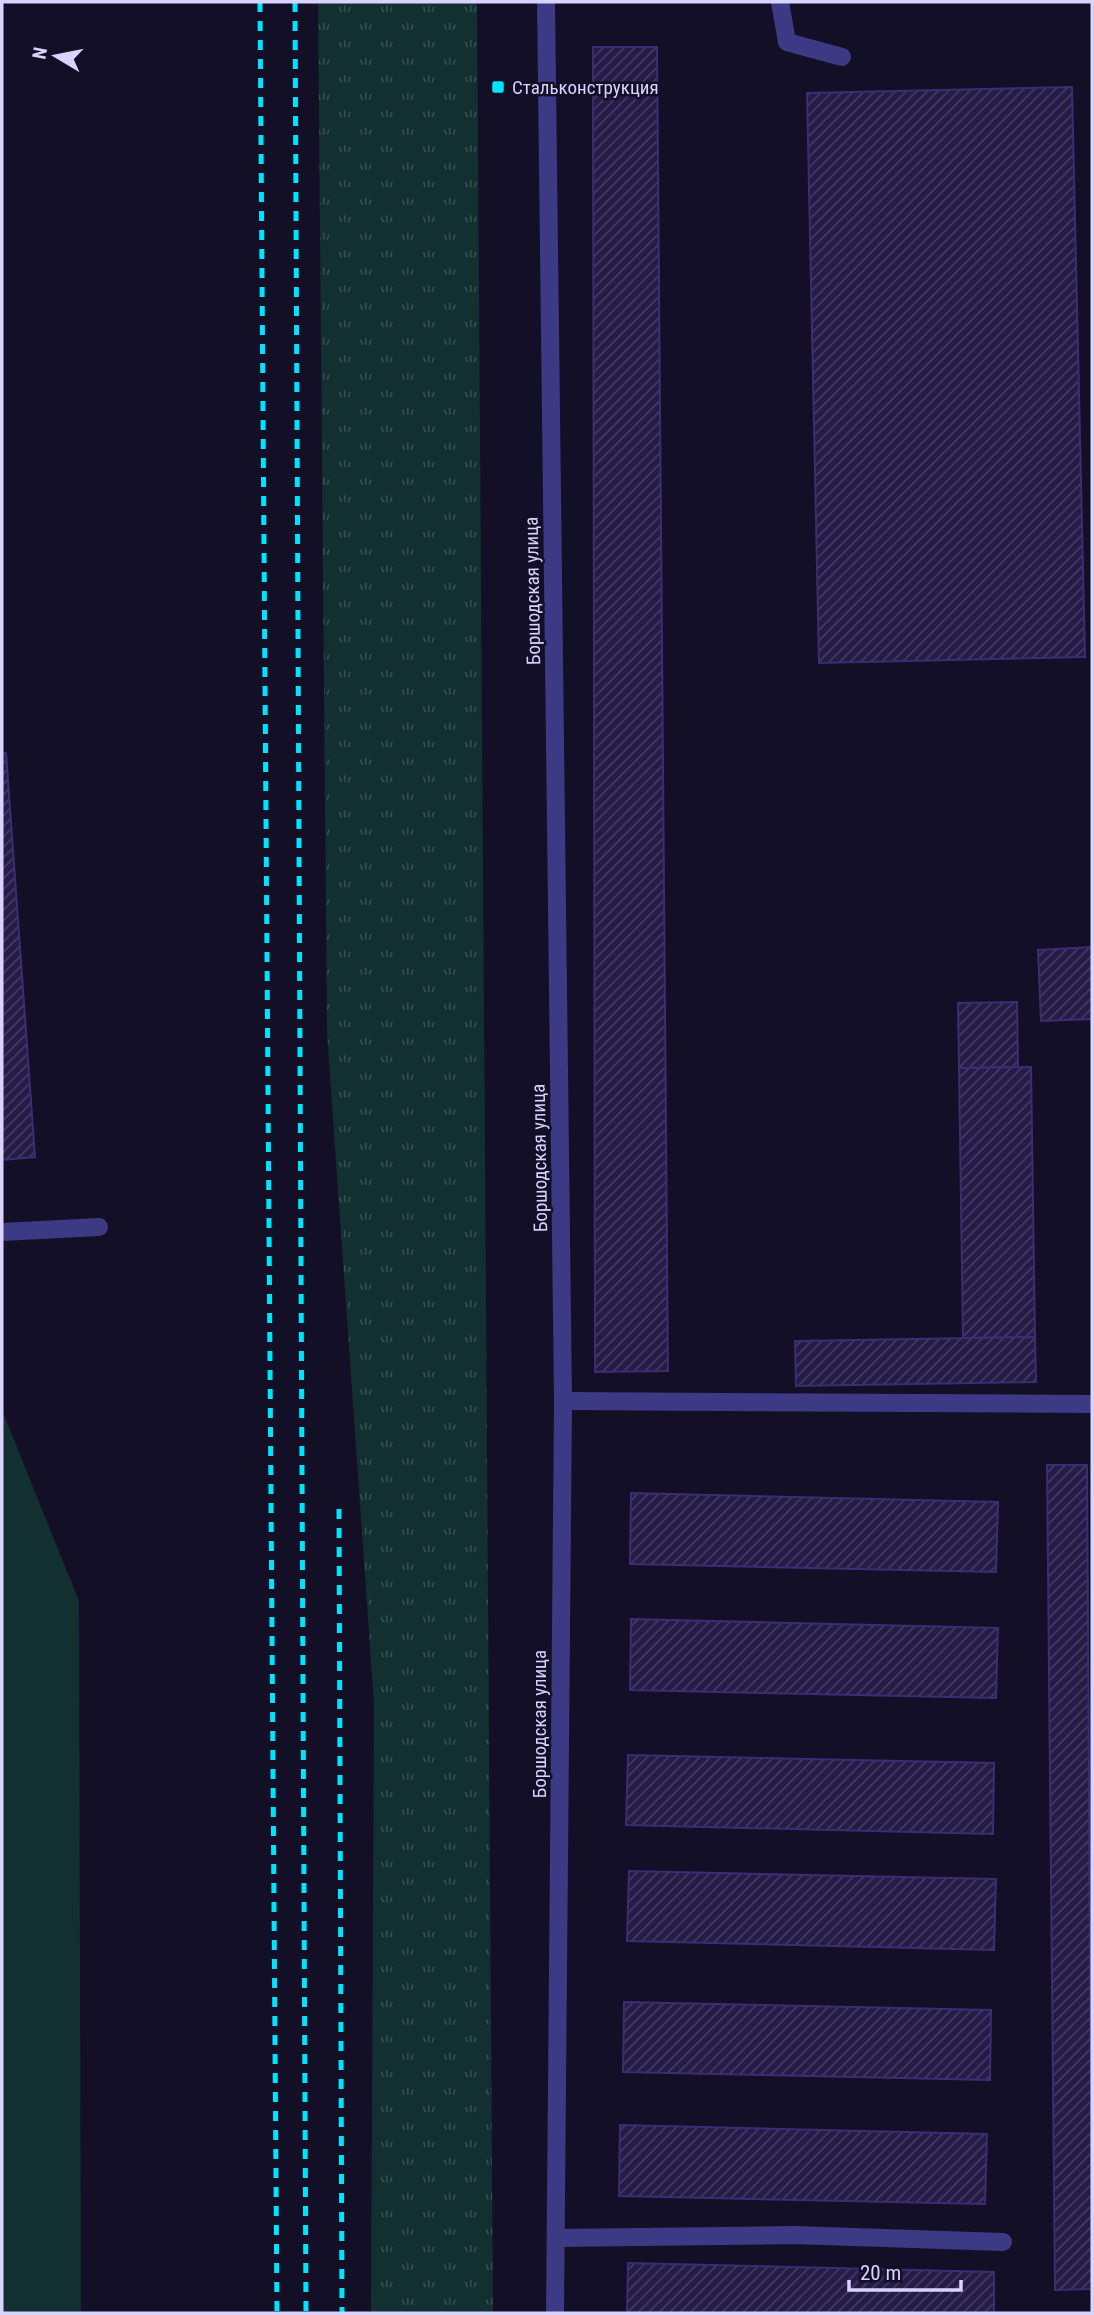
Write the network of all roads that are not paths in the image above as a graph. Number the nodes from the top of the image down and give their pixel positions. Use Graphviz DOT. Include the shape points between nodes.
graph roads {
  1 [pos="545,2"];
  2 [pos="780,2"];
  3 [pos="842,57"];
  4 [pos="99,1227"];
  5 [pos="2,1232"];
  6 [pos="563,1401"];
  7 [pos="1092,1404"];
  8 [pos="556,2238"];
  9 [pos="1003,2242"];
  10 [pos="555,2313"];
  1 -- 6 [label="street, Боршодская улица"];
  2 -- 3 [label="street" via="787,42"];
  4 -- 5 [label="street"];
  6 -- 7 [label="street"];
  6 -- 8 [label="street, Боршодская улица"];
  8 -- 9 [label="street" via="794,2235"];
  8 -- 10 [label="street, Боршодская улица"];
}
